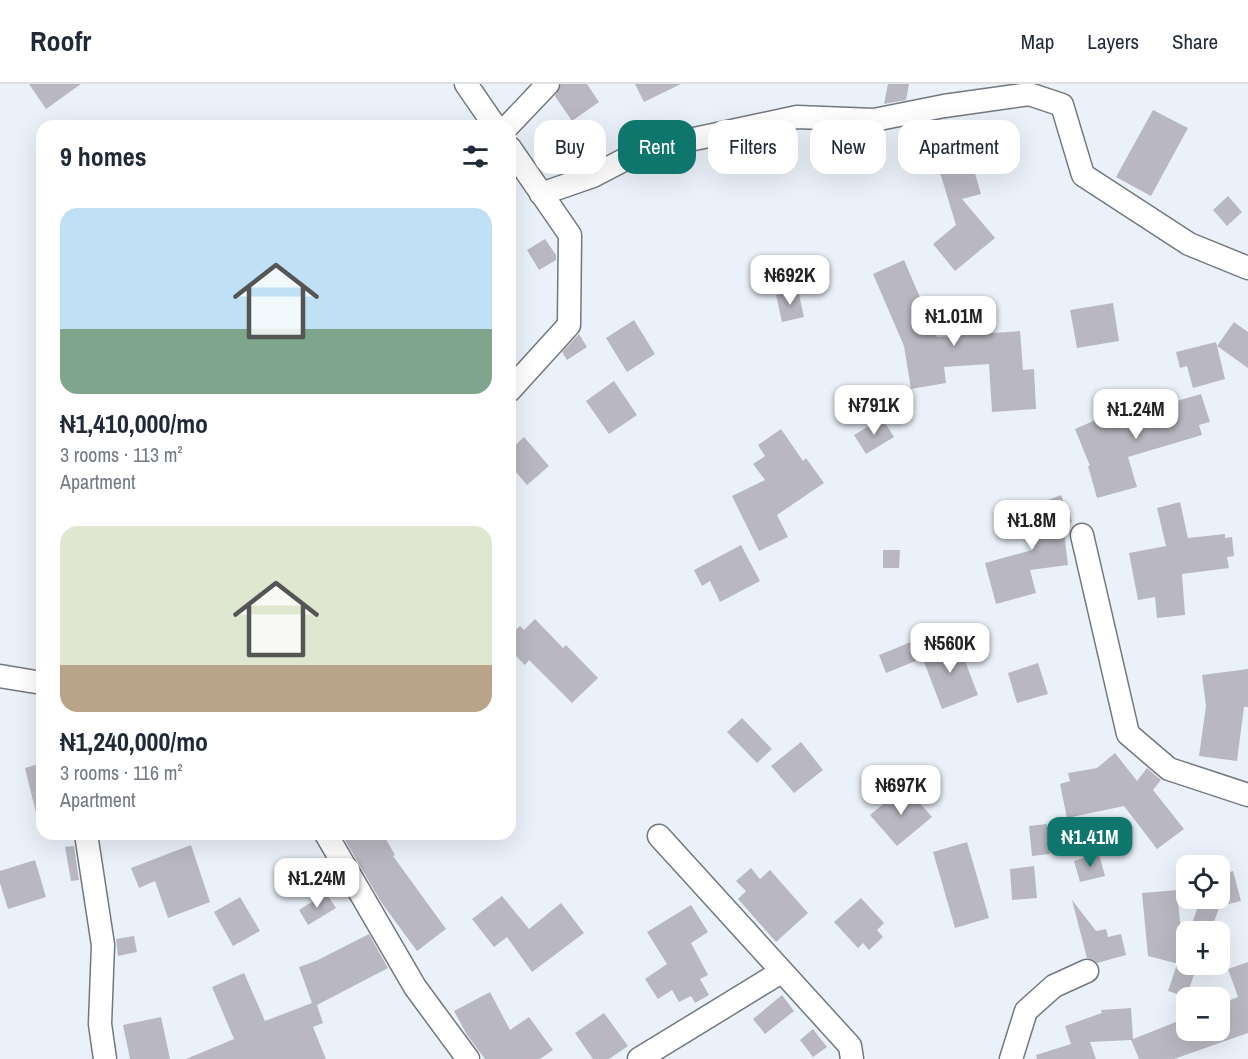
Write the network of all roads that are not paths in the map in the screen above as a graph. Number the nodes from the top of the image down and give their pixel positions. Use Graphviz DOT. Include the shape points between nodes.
graph roads {
  1 [pos="466,84"];
  2 [pos="548,84"];
  3 [pos="491,120"];
  4 [pos="514,120"];
  5 [pos="516,157"];
  6 [pos="542,194"];
  7 [pos="1248,268"];
  8 [pos="516,383"];
  9 [pos="1082,535"];
  10 [pos="0,675"];
  11 [pos="36,682"];
  12 [pos="1248,795"];
  13 [pos="659,836"];
  14 [pos="87,840"];
  15 [pos="330,840"];
  16 [pos="1087,971"];
  17 [pos="781,972"];
  18 [pos="105,1059"];
  19 [pos="468,1059"];
  20 [pos="639,1059"];
  21 [pos="852,1059"];
  22 [pos="1011,1059"];
  1 -- 3 [label="street"];
  2 -- 4 [label="street"];
  5 -- 6 [label="street"];
  6 -- 7 [label="street" via="592,176 643,150 797,117 874,120 1029,94 1062,105 1083,175 1189,244"];
  6 -- 8 [label="street" via="570,235 569,325"];
  9 -- 12 [label="street" via="1128,734 1169,769"];
  10 -- 11 [label="street"];
  13 -- 17 [label="street"];
  14 -- 18 [label="street" via="103,945 100,1024"];
  15 -- 19 [label="street" via="415,987"];
  16 -- 22 [label="street" via="1054,986 1026,1011"];
  17 -- 20 [label="street"];
  17 -- 21 [label="street" via="850,1046"];
}
